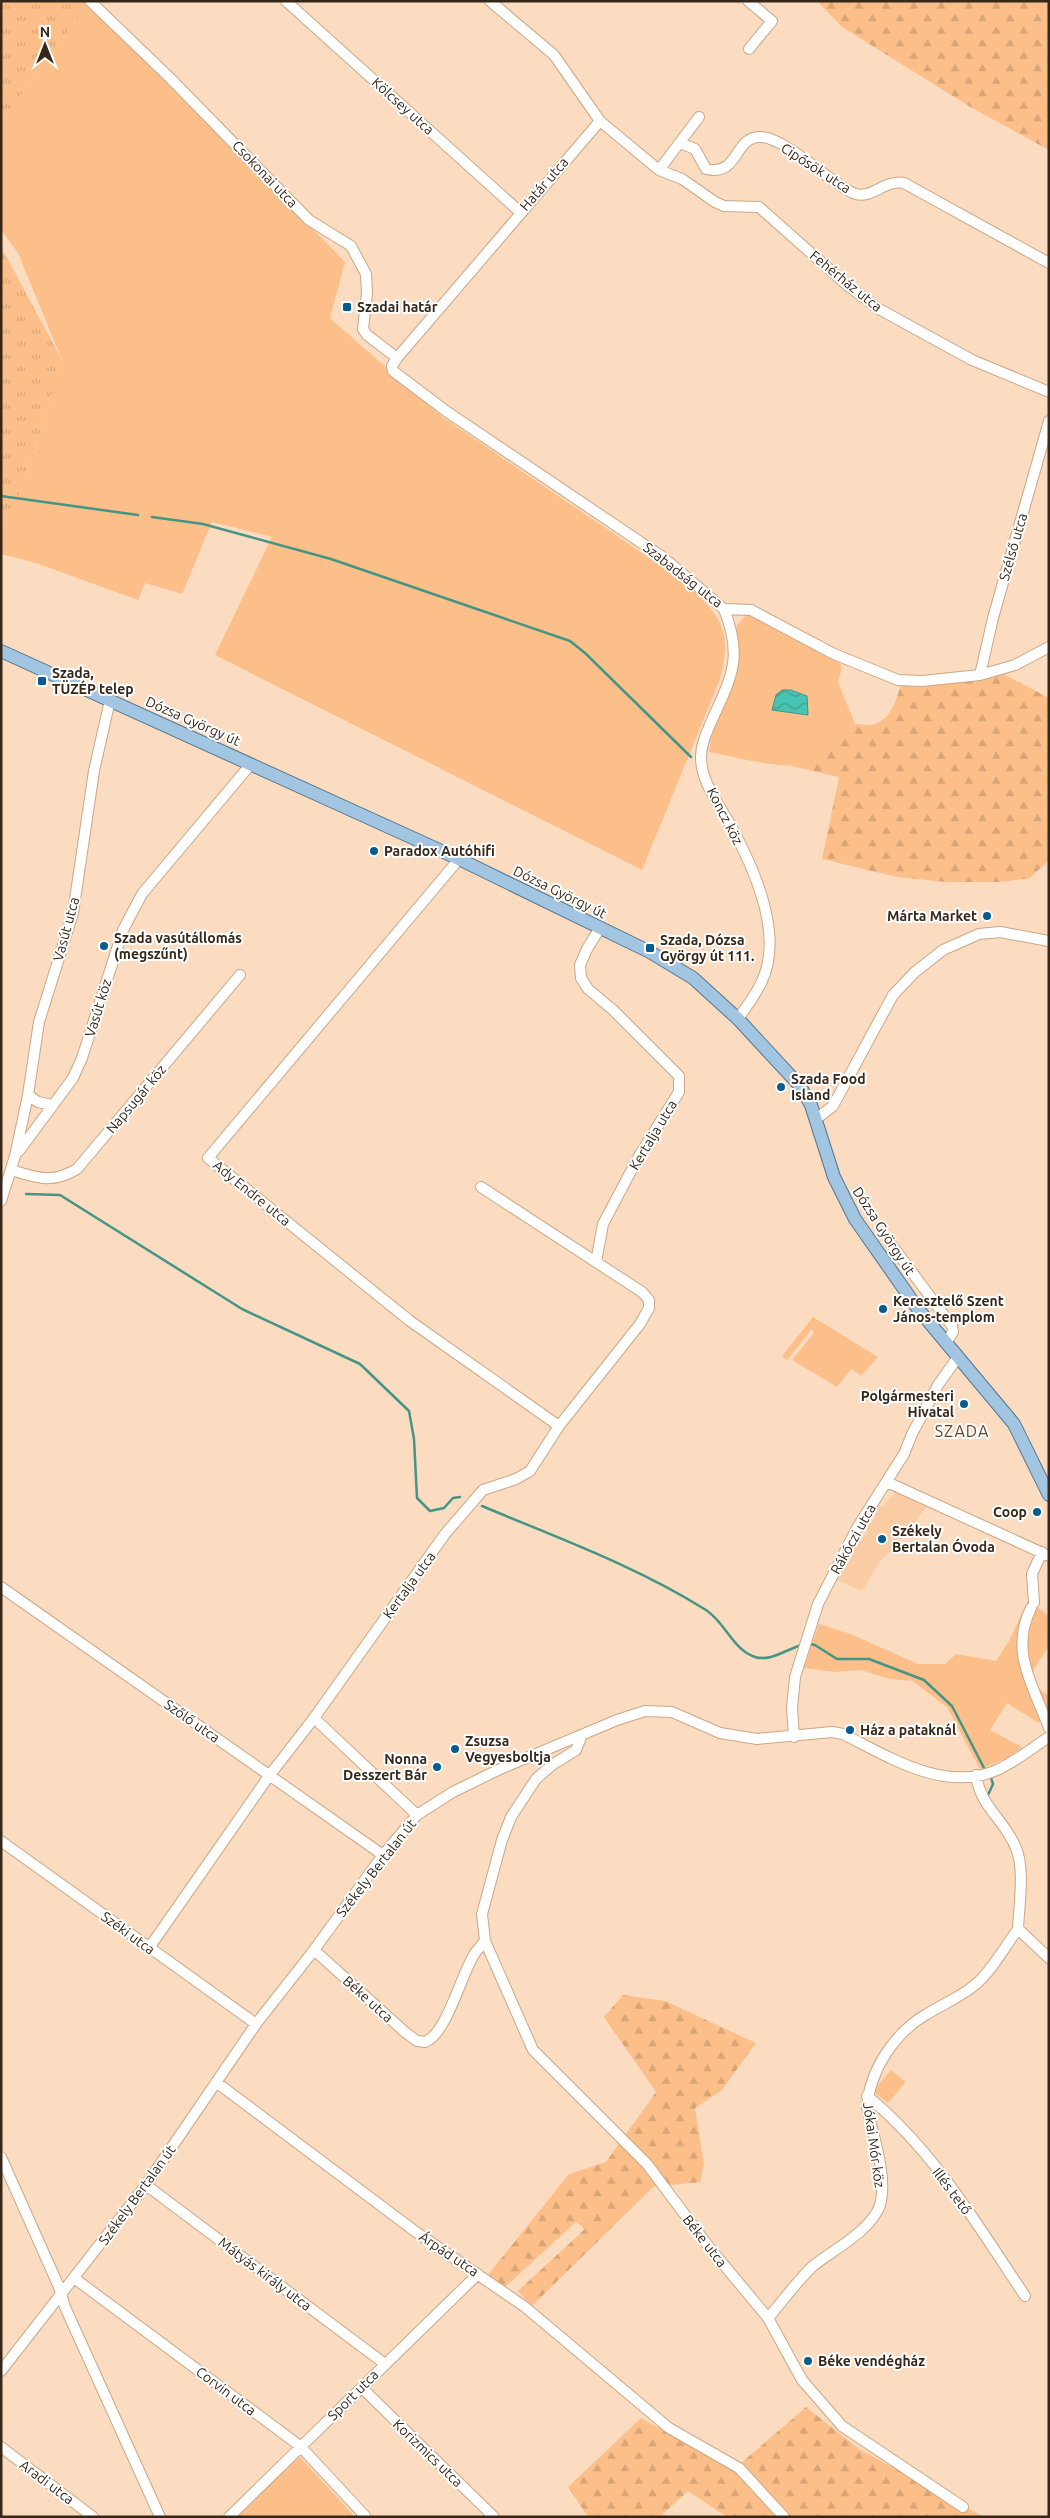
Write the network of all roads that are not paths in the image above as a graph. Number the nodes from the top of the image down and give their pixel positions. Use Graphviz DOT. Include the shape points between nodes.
graph roads {
  1 [pos="91,1"];
  2 [pos="286,1"];
  3 [pos="490,1"];
  4 [pos="748,1"];
  5 [pos="749,49"];
  6 [pos="699,117"];
  7 [pos="600,121"];
  8 [pos="680,143"];
  9 [pos="659,170"];
  10 [pos="520,212"];
  11 [pos="1049,263"];
  12 [pos="397,358"];
  13 [pos="1049,392"];
  14 [pos="1049,421"];
  15 [pos="724,609"];
  16 [pos="1049,647"];
  17 [pos="1,651"];
  18 [pos="980,675"];
  19 [pos="110,700"];
  20 [pos="251,764"];
  21 [pos="459,859"];
  22 [pos="600,928"];
  23 [pos="1049,941"];
  24 [pos="240,975"];
  25 [pos="738,1019"];
  26 [pos="28,1095"];
  27 [pos="52,1105"];
  28 [pos="816,1119"];
  29 [pos="15,1156"];
  30 [pos="11,1170"];
  31 [pos="481,1187"];
  32 [pos="1,1201"];
  33 [pos="891,1244"];
  34 [pos="596,1262"];
  35 [pos="946,1344"];
  36 [pos="958,1357"];
  37 [pos="559,1426"];
  38 [pos="887,1482"];
  39 [pos="1049,1495"];
  40 [pos="1041,1552"];
  41 [pos="1,1587"];
  42 [pos="314,1718"];
  43 [pos="1049,1728"];
  44 [pos="582,1735"];
  45 [pos="794,1737"];
  46 [pos="1049,1737"];
  47 [pos="269,1776"];
  48 [pos="976,1776"];
  49 [pos="417,1815"];
  50 [pos="1,1841"];
  51 [pos="383,1855"];
  52 [pos="1018,1929"];
  53 [pos="485,1941"];
  54 [pos="150,1948"];
  55 [pos="314,1950"];
  56 [pos="1049,1958"];
  57 [pos="256,2024"];
  58 [pos="216,2082"];
  59 [pos="867,2096"];
  60 [pos="1,2158"];
  61 [pos="146,2185"];
  62 [pos="478,2274"];
  63 [pos="74,2278"];
  64 [pos="61,2293"];
  65 [pos="1025,2296"];
  66 [pos="768,2318"];
  67 [pos="385,2364"];
  68 [pos="1,2372"];
  69 [pos="362,2388"];
  70 [pos="300,2446"];
  71 [pos="1,2448"];
  72 [pos="963,2507"];
  73 [pos="92,2517"];
  74 [pos="160,2517"];
  75 [pos="229,2517"];
  76 [pos="366,2517"];
  77 [pos="494,2517"];
  78 [pos="784,2517"];
  1 -- 12 [label="street, Csokonai utca" via="309,220 351,246 366,274 362,329"];
  2 -- 10 [label="street, Kölcsey utca"];
  3 -- 7 [label="street" via="554,55"];
  4 -- 5 [label="street" via="772,21"];
  6 -- 8 [label="street"];
  7 -- 9 [label="street"];
  7 -- 10 [label="street, Határ utca"];
  8 -- 9 [label="street"];
  8 -- 11 [label="street, Cipősök utca" via="695,149 706,169 718,171 730,165 746,142 760,137 770,139 851,192 868,194 892,182 904,183"];
  9 -- 13 [label="street, Fehérház utca" via="682,178 724,206 759,207 879,309 972,360"];
  10 -- 12 [label="street, Határ utca"];
  12 -- 15 [label="street, Szabadság utca" via="393,370 446,411 672,564"];
  14 -- 18 [label="street, Szélső utca"];
  15 -- 18 [label="street, Szabadság utca" via="751,610 834,654 898,680"];
  15 -- 25 [label="street, Koncz köz" via="733,640 734,666 705,735 702,765 710,792 731,826 759,888 770,935 763,980"];
  16 -- 18 [label="street, Szabadság utca" via="1015,665"];
  17 -- 19 [label="main road, Dózsa György út"];
  19 -- 20 [label="main road, Dózsa György út"];
  19 -- 26 [label="street, Vasút utca" via="94,771 73,913 39,1022"];
  20 -- 21 [label="main road, Dózsa György út"];
  20 -- 27 [label="street, Vasút köz" via="132,909 82,1058 73,1078"];
  21 -- 22 [label="main road, Dózsa György út"];
  21 -- 37 [label="street, Ady Endre utca" via="208,1158 410,1321"];
  22 -- 25 [label="main road, Dózsa György út" via="650,952 693,978"];
  22 -- 34 [label="street, Kertalja utca" via="580,965 582,978 588,989 679,1076 680,1083 679,1092 639,1156 603,1224"];
  23 -- 28 [label="street" via="1000,932 979,934 943,950 915,972 894,995 833,1106"];
  24 -- 30 [label="street, Napsugár köz" via="76,1169 56,1179"];
  25 -- 28 [label="main road, Dózsa György út" via="800,1086"];
  26 -- 27 [label="street" via="38,1102"];
  26 -- 29 [label="street, Vasút utca"];
  27 -- 29 [label="street, Vasút köz"];
  28 -- 35 [label="main road, Dózsa György út" via="834,1177 855,1219"];
  29 -- 30 [label="street, Vasút utca"];
  30 -- 32 [label="street, Vasút utca"];
  31 -- 34 [label="street, Kertalja utca"];
  33 -- 35 [label="street, Dózsa György út" via="952,1326 953,1332"];
  34 -- 37 [label="street, Kertalja utca" via="642,1292 649,1300 649,1308 640,1324"];
  35 -- 36 [label="main road, Dózsa György út"];
  36 -- 38 [label="street, Rákóczi utca" via="938,1385"];
  36 -- 39 [label="main road, Dózsa György út" via="1014,1424"];
  37 -- 42 [label="street, Kertalja utca" via="530,1471 483,1490 445,1534"];
  38 -- 40 [label="street"];
  38 -- 45 [label="street, Rákóczi utca" via="858,1528 818,1604 801,1653 792,1694"];
  40 -- 43 [label="street" via="1032,1574 1032,1606 1023,1629 1025,1670"];
  41 -- 47 [label="street, Szőlő utca"];
  42 -- 47 [label="street, Kertalja utca"];
  42 -- 49 [label="street"];
  44 -- 45 [label="street, Székely Bertalan út" via="634,1713 653,1710 672,1712 702,1727 737,1737"];
  44 -- 49 [label="street, Székely Bertalan út" via="452,1792"];
  44 -- 53 [label="street, Béke utca" via="576,1750 536,1779 511,1817 483,1908 481,1921"];
  45 -- 48 [label="street, Székely Bertalan út" via="832,1732 843,1734 910,1768 926,1773"];
  46 -- 48 [label="street, Székely Bertalan út" via="1006,1765"];
  47 -- 51 [label="street, Szőlő utca"];
  47 -- 54 [label="street, Kertalja utca"];
  48 -- 52 [label="street" via="979,1792 1006,1828 1017,1850 1020,1867"];
  49 -- 51 [label="street, Székely Bertalan út"];
  50 -- 54 [label="street, Széki utca"];
  51 -- 55 [label="street, Székely Bertalan út"];
  52 -- 56 [label="street"];
  52 -- 59 [label="street, Jókai Mór köz" via="978,1983 956,1999 925,2014 894,2042 877,2070"];
  53 -- 55 [label="street, Béke utca" via="474,1954 434,2037 425,2042 417,2041 406,2033"];
  53 -- 66 [label="street, Béke utca" via="533,2050 647,2164 709,2247"];
  54 -- 57 [label="street, Széki utca"];
  55 -- 57 [label="street, Székely Bertalan út"];
  57 -- 58 [label="street, Székely Bertalan út"];
  58 -- 61 [label="street, Székely Bertalan út"];
  58 -- 62 [label="street, Árpád utca" via="416,2232"];
  59 -- 65 [label="street, Illés tető" via="892,2116 957,2195"];
  59 -- 66 [label="street, Jókai Mór köz" via="866,2108 882,2186 880,2205 873,2218 848,2242 812,2267"];
  60 -- 64 [label="street"];
  61 -- 63 [label="street, Székely Bertalan út"];
  61 -- 67 [label="street, Mátyás király utca"];
  62 -- 67 [label="street, Sport utca"];
  62 -- 78 [label="street, Árpád utca" via="525,2307 669,2428 740,2468"];
  63 -- 64 [label="street, Székely Bertalan út"];
  63 -- 70 [label="street, Corvin utca"];
  64 -- 68 [label="street, Székely Bertalan út"];
  64 -- 74 [label="street"];
  66 -- 72 [label="street, Béke utca" via="802,2380 842,2426"];
  67 -- 69 [label="street, Sport utca"];
  69 -- 70 [label="street, Sport utca"];
  69 -- 77 [label="street, Korizmics utca"];
  70 -- 75 [label="street, Sport utca"];
  70 -- 76 [label="street, Corvin utca"];
  71 -- 73 [label="street, Aradi utca"];
}
